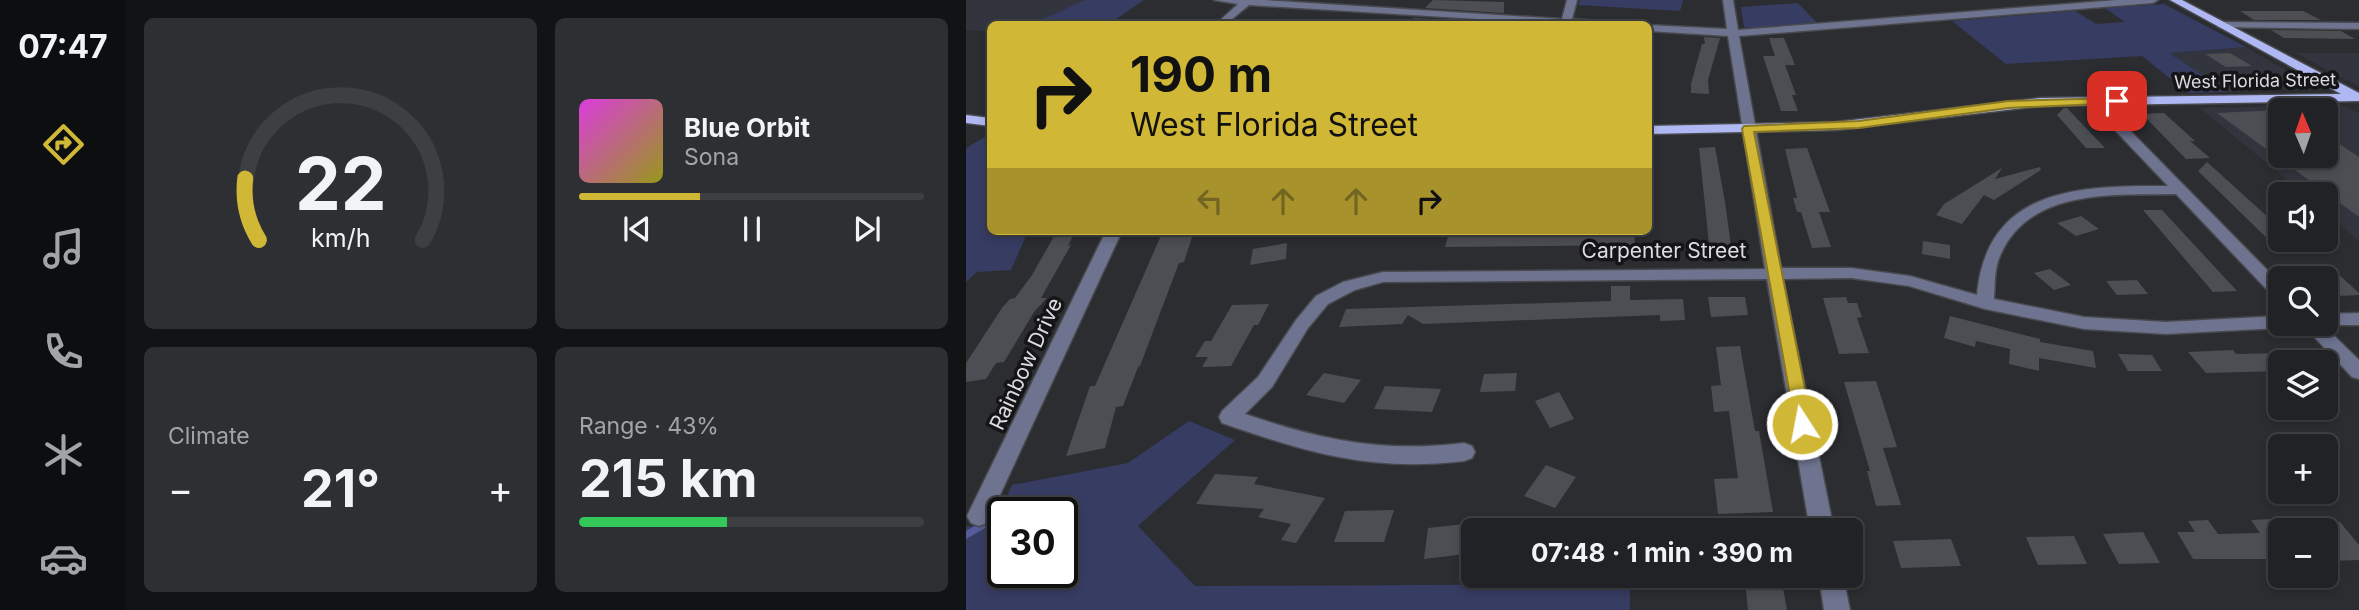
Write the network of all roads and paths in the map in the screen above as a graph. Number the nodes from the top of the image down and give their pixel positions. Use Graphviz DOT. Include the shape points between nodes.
graph roads {
  1 [pos="1219,0"];
  2 [pos="1409,0"];
  3 [pos="1572,0"];
  4 [pos="1728,0"];
  5 [pos="2153,0"];
  6 [pos="2175,0"];
  7 [pos="1248,1"];
  8 [pos="1402,10"];
  9 [pos="1225,21"];
  10 [pos="1552,21"];
  11 [pos="1566,21"];
  12 [pos="2222,25"];
  13 [pos="2359,26"];
  14 [pos="1652,28"];
  15 [pos="1735,33"];
  16 [pos="2358,98"];
  17 [pos="2094,101"];
  18 [pos="966,119"];
  19 [pos="987,122"];
  20 [pos="1748,129"];
  21 [pos="1652,130"];
  22 [pos="2178,190"];
  23 [pos="1112,235"];
  24 [pos="1774,274"];
  25 [pos="2268,281"];
  26 [pos="1985,303"];
  27 [pos="2359,319"];
  28 [pos="2338,320"];
  29 [pos="2268,324"];
  30 [pos="2323,336"];
  31 [pos="2359,372"];
  32 [pos="1464,452"];
  33 [pos="979,516"];
  34 [pos="1820,518"];
  35 [pos="1833,588"];
  36 [pos="1838,610"];
  1 -- 7 [label="street"];
  2 -- 8 [label="street"];
  3 -- 11 [label="street"];
  4 -- 15 [label="street"];
  5 -- 15 [label="street"];
  6 -- 12 [label="main road"];
  7 -- 8 [label="street"];
  7 -- 9 [label="street"];
  8 -- 10 [label="street"];
  12 -- 13 [label="street"];
  12 -- 16 [label="main road"];
  14 -- 15 [label="street"];
  15 -- 20 [label="street"];
  16 -- 17 [label="main road, West Florida Street"];
  17 -- 20 [label="main road, West Florida Street" via="1994,106 1859,124"];
  17 -- 22 [label="street"];
  18 -- 19 [label="main road"];
  20 -- 21 [label="main road, West Florida Street"];
  20 -- 24 [label="street"];
  22 -- 25 [label="street"];
  22 -- 26 [label="street" via="2102,191 2043,204 2010,224 1991,256"];
  23 -- 33 [label="street, Rainbow Drive"];
  24 -- 26 [label="street, Carpenter Street" via="1851,272 1910,281"];
  24 -- 32 [label="street, Carpenter Street" via="1383,277 1349,286 1322,300 1265,382 1229,416 1347,451 1409,457"];
  24 -- 34 [label="street"];
  26 -- 29 [label="street, Carpenter Street" via="2084,323 2166,328"];
  27 -- 28 [label="street"];
  30 -- 31 [label="street"];
  35 -- 36 [label="street"];
}
